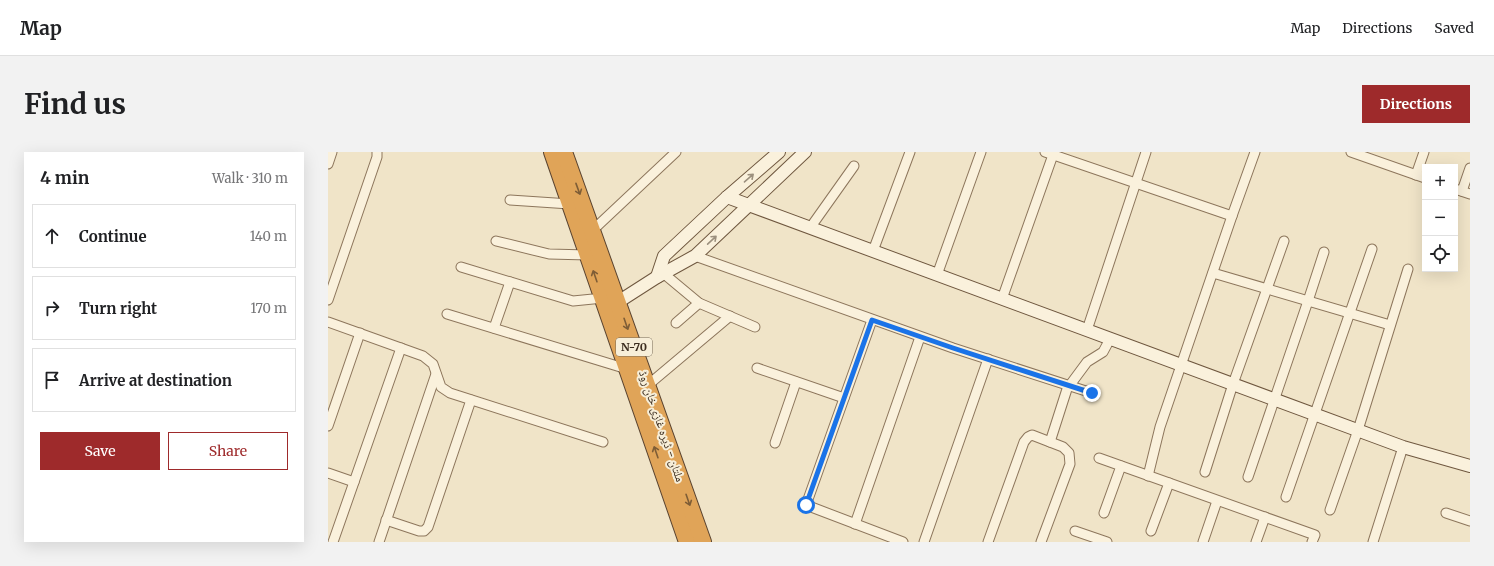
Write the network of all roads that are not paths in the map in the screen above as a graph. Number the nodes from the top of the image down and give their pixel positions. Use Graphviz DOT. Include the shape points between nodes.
graph roads {
  1 [pos="332,152"];
  2 [pos="377,152"];
  3 [pos="552,152"];
  4 [pos="564,152"];
  5 [pos="676,152"];
  6 [pos="779,152"];
  7 [pos="805,152"];
  8 [pos="910,152"];
  9 [pos="981,152"];
  10 [pos="1146,152"];
  11 [pos="1255,152"];
  12 [pos="1351,152"];
  13 [pos="1424,152"];
  14 [pos="1051,153"];
  15 [pos="1372,156"];
  16 [pos="328,164"];
  17 [pos="854,166"];
  18 [pos="1470,168"];
  19 [pos="1420,177"];
  20 [pos="1135,183"];
  21 [pos="1462,192"];
  22 [pos="727,197"];
  23 [pos="510,200"];
  24 [pos="570,204"];
  25 [pos="749,205"];
  26 [pos="1232,216"];
  27 [pos="810,228"];
  28 [pos="593,230"];
  29 [pos="496,241"];
  30 [pos="1284,241"];
  31 [pos="1372,248"];
  32 [pos="873,251"];
  33 [pos="1324,252"];
  34 [pos="588,254"];
  35 [pos="695,256"];
  36 [pos="461,266"];
  37 [pos="1408,270"];
  38 [pos="1213,272"];
  39 [pos="660,275"];
  40 [pos="937,275"];
  41 [pos="510,282"];
  42 [pos="1267,288"];
  43 [pos="1002,299"];
  44 [pos="328,300"];
  45 [pos="611,300"];
  46 [pos="1308,301"];
  47 [pos="699,303"];
  48 [pos="1350,313"];
  49 [pos="447,314"];
  50 [pos="730,316"];
  51 [pos="872,320"];
  52 [pos="328,322"];
  53 [pos="676,323"];
  54 [pos="1390,325"];
  55 [pos="755,327"];
  56 [pos="494,328"];
  57 [pos="1087,330"];
  58 [pos="360,333"];
  59 [pos="920,337"];
  60 [pos="1110,339"];
  61 [pos="401,348"];
  62 [pos="988,360"];
  63 [pos="1182,365"];
  64 [pos="757,368"];
  65 [pos="627,369"];
  66 [pos="436,374"];
  67 [pos="796,382"];
  68 [pos="1233,384"];
  69 [pos="648,385"];
  70 [pos="1070,385"];
  71 [pos="1092,393"];
  72 [pos="844,398"];
  73 [pos="1274,399"];
  74 [pos="470,400"];
  75 [pos="1315,414"];
  76 [pos="328,426"];
  77 [pos="1358,430"];
  78 [pos="603,442"];
  79 [pos="1050,442"];
  80 [pos="775,443"];
  81 [pos="1403,447"];
  82 [pos="1099,458"];
  83 [pos="1121,466"];
  84 [pos="1470,466"];
  85 [pos="1204,472"];
  86 [pos="328,473"];
  87 [pos="1148,476"];
  88 [pos="1248,477"];
  89 [pos="354,482"];
  90 [pos="1169,483"];
  91 [pos="1286,497"];
  92 [pos="1217,501"];
  93 [pos="1330,510"];
  94 [pos="1104,513"];
  95 [pos="1446,513"];
  96 [pos="1264,517"];
  97 [pos="386,520"];
  98 [pos="1470,521"];
  99 [pos="855,524"];
  100 [pos="1074,531"];
  101 [pos="1151,531"];
  102 [pos="333,542"];
  103 [pos="379,542"];
  104 [pos="687,542"];
  105 [pos="703,542"];
  106 [pos="903,542"];
  107 [pos="924,542"];
  108 [pos="988,542"];
  109 [pos="1041,542"];
  110 [pos="1107,542"];
  111 [pos="1203,542"];
  112 [pos="1256,542"];
  113 [pos="1312,542"];
  114 [pos="1373,542"];
  1 -- 16 [label="street"];
  2 -- 44 [label="street"];
  3 -- 24 [label="highway, ملتان - ڈیرہ غازی خان روڈ / N-70"];
  4 -- 28 [label="highway, ملتان - ڈیرہ غازی خان روڈ / N-70, one-way"];
  5 -- 28 [label="street"];
  22 -- 6 [label="street, one-way"];
  7 -- 25 [label="street"];
  8 -- 32 [label="street"];
  9 -- 40 [label="street"];
  10 -- 20 [label="street"];
  11 -- 26 [label="street"];
  12 -- 15 [label="street"];
  13 -- 19 [label="street"];
  14 -- 20 [label="street"];
  14 -- 43 [label="street"];
  15 -- 19 [label="street"];
  17 -- 27 [label="street"];
  18 -- 21 [label="street"];
  20 -- 26 [label="street"];
  20 -- 57 [label="street"];
  22 -- 25 [label="street"];
  22 -- 39 [label="street" via="664,256"];
  23 -- 24 [label="street"];
  24 -- 34 [label="highway, ملتان - ڈیرہ غازی خان روڈ / N-70"];
  25 -- 27 [label="street"];
  35 -- 25 [label="street, one-way"];
  26 -- 38 [label="street"];
  27 -- 32 [label="street"];
  28 -- 45 [label="highway, ملتان - ڈیرہ غازی خان روڈ / N-70"];
  29 -- 34 [label="street" via="549,254"];
  30 -- 42 [label="street"];
  31 -- 48 [label="street"];
  32 -- 40 [label="street"];
  33 -- 46 [label="street"];
  45 -- 34 [label="highway, ملتان - ڈیرہ غازی خان روڈ / N-70, one-way"];
  35 -- 39 [label="street"];
  35 -- 51 [label="street"];
  36 -- 41 [label="street"];
  37 -- 54 [label="street"];
  38 -- 42 [label="street"];
  38 -- 63 [label="street"];
  39 -- 45 [label="street"];
  39 -- 47 [label="street"];
  40 -- 43 [label="street"];
  41 -- 45 [label="street" via="573,301"];
  41 -- 56 [label="street"];
  42 -- 46 [label="street"];
  42 -- 68 [label="street"];
  43 -- 57 [label="street"];
  45 -- 65 [label="highway, ملتان - ڈیرہ غازی خان روڈ / N-70"];
  45 -- 69 [label="highway, ملتان - ڈیرہ غازی خان روڈ / N-70, one-way"];
  46 -- 48 [label="street"];
  46 -- 73 [label="street"];
  47 -- 50 [label="street"];
  47 -- 53 [label="street"];
  48 -- 54 [label="street"];
  48 -- 75 [label="street"];
  49 -- 56 [label="street"];
  50 -- 55 [label="street"];
  50 -- 69 [label="street"];
  51 -- 59 [label="street"];
  51 -- 72 [label="street"];
  52 -- 58 [label="street"];
  54 -- 77 [label="street"];
  56 -- 65 [label="street"];
  57 -- 60 [label="street"];
  58 -- 61 [label="street"];
  58 -- 76 [label="street"];
  59 -- 62 [label="street"];
  59 -- 99 [label="street"];
  60 -- 63 [label="street"];
  60 -- 70 [label="street" via="1103,352 1087,362"];
  61 -- 66 [label="street" via="423,356 433,364"];
  61 -- 89 [label="street"];
  62 -- 70 [label="street"];
  62 -- 107 [label="street"];
  63 -- 68 [label="street"];
  63 -- 87 [label="street" via="1160,428"];
  64 -- 67 [label="street"];
  104 -- 65 [label="highway, ملتان - ڈیرہ غازی خان روڈ / N-70, one-way"];
  66 -- 74 [label="street" via="441,387"];
  66 -- 97 [label="street"];
  67 -- 72 [label="street"];
  67 -- 80 [label="street"];
  68 -- 73 [label="street"];
  68 -- 85 [label="street"];
  69 -- 105 [label="highway, ملتان - ڈیرہ غازی خان روڈ / N-70, one-way"];
  70 -- 71 [label="street"];
  70 -- 79 [label="street"];
  72 -- 99 [label="street" via="806,505"];
  73 -- 75 [label="street"];
  73 -- 88 [label="street"];
  74 -- 78 [label="street"];
  74 -- 97 [label="street" via="428,527 424,531 419,531"];
  75 -- 77 [label="street"];
  75 -- 91 [label="street"];
  77 -- 81 [label="street"];
  77 -- 93 [label="street"];
  79 -- 108 [label="street" via="1032,435 1024,442"];
  79 -- 109 [label="street" via="1063,447 1069,453 1070,464"];
  81 -- 84 [label="street"];
  81 -- 114 [label="street"];
  82 -- 83 [label="street"];
  83 -- 87 [label="street"];
  83 -- 94 [label="street"];
  86 -- 89 [label="street"];
  87 -- 90 [label="street"];
  89 -- 102 [label="street"];
  90 -- 92 [label="street"];
  90 -- 101 [label="street"];
  92 -- 96 [label="street"];
  92 -- 111 [label="street"];
  95 -- 98 [label="street"];
  96 -- 112 [label="street"];
  96 -- 113 [label="street" via="1315,535"];
  97 -- 103 [label="street"];
  99 -- 106 [label="street"];
  100 -- 110 [label="street"];
}
